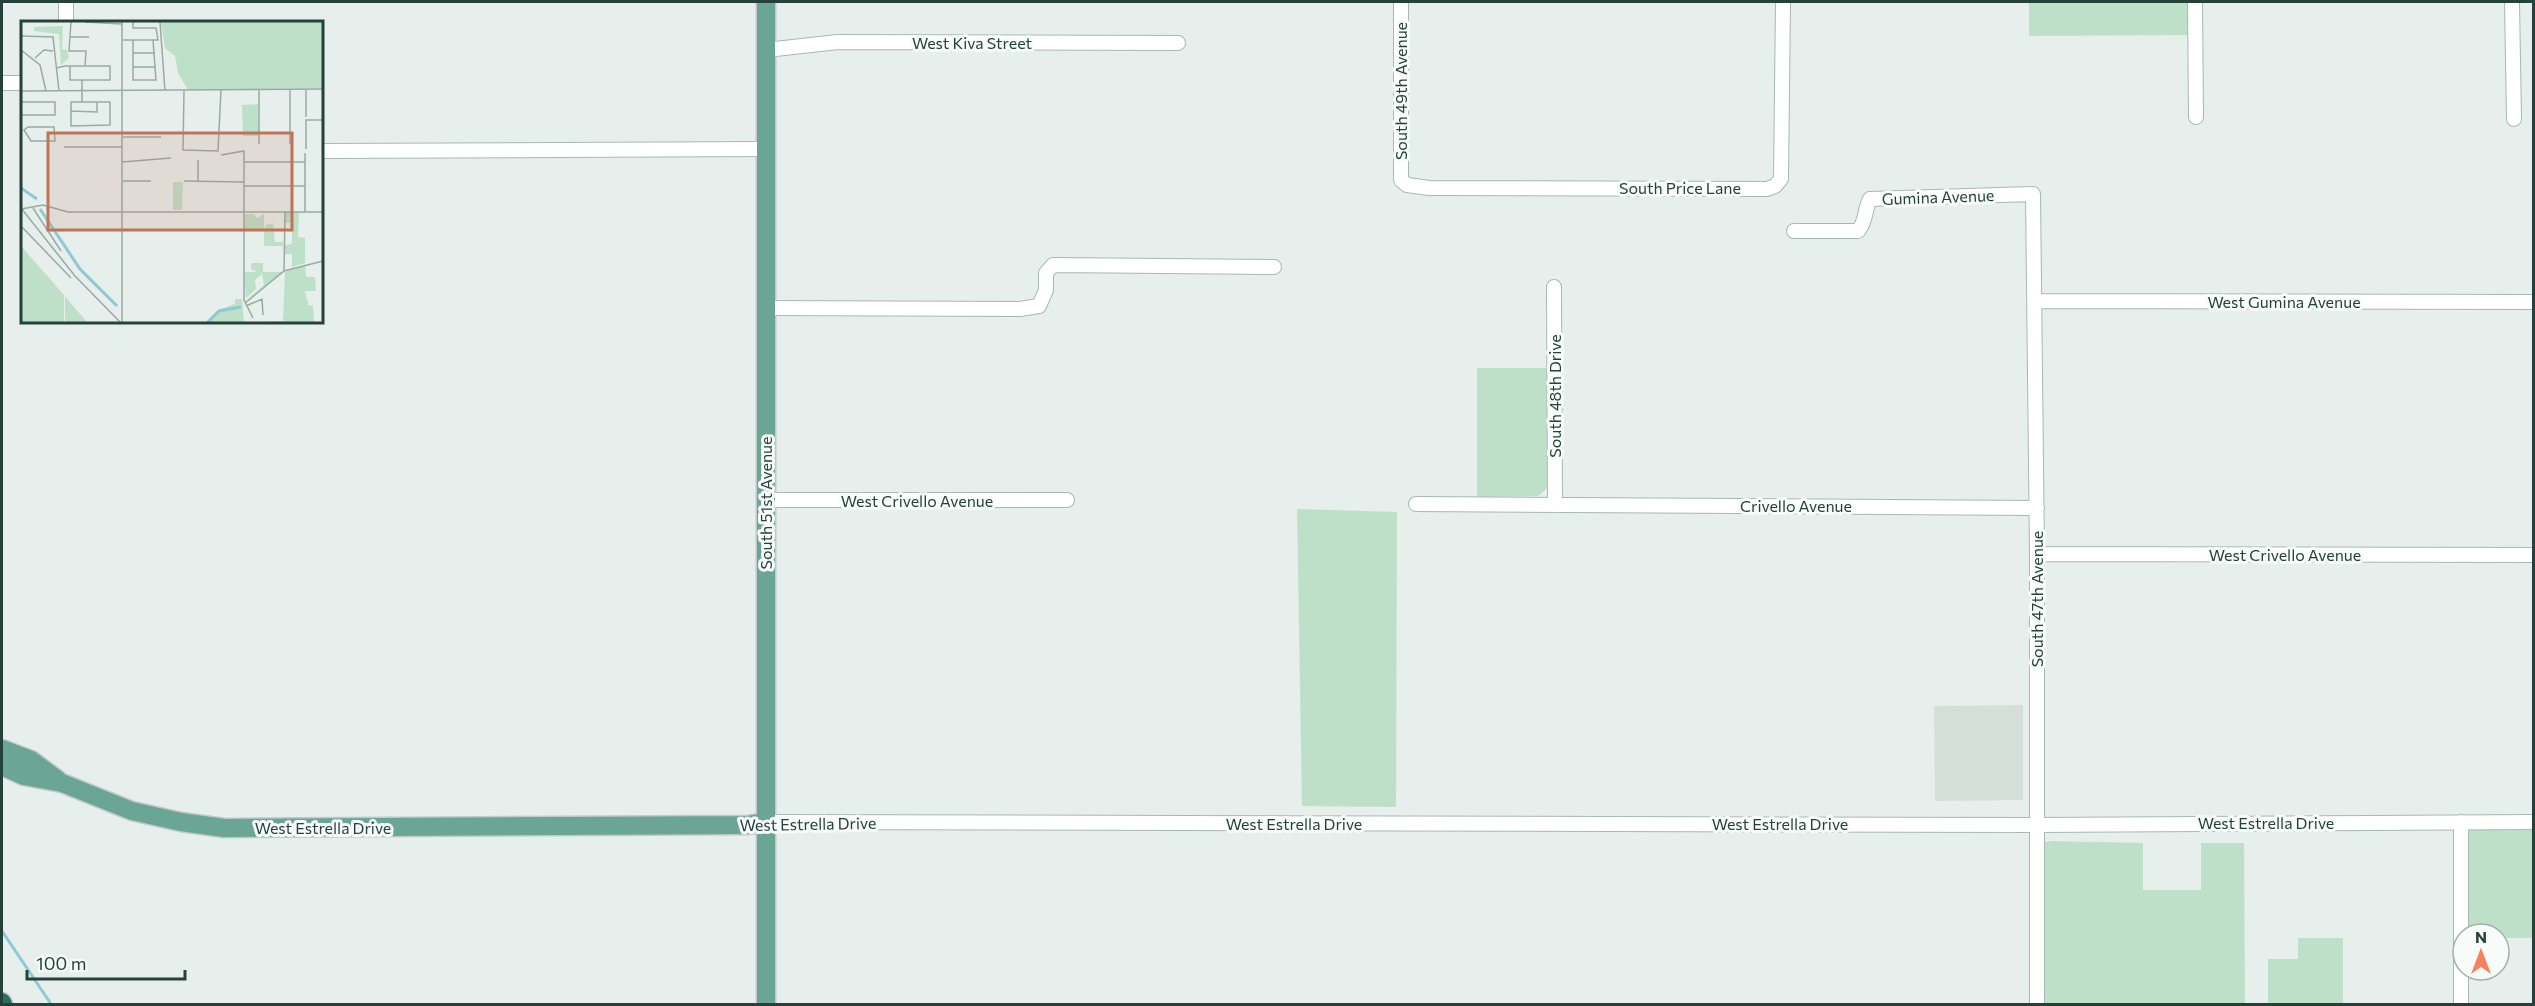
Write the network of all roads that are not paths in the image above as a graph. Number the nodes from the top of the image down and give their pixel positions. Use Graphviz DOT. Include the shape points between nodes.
graph roads {
  1 [pos="66,2"];
  2 [pos="766,2"];
  3 [pos="1401,2"];
  4 [pos="1783,2"];
  5 [pos="2195,2"];
  6 [pos="2512,2"];
  7 [pos="66,21"];
  8 [pos="1178,43"];
  9 [pos="766,50"];
  10 [pos="2,83"];
  11 [pos="21,83"];
  12 [pos="2196,117"];
  13 [pos="2514,119"];
  14 [pos="766,149"];
  15 [pos="322,151"];
  16 [pos="1401,180"];
  17 [pos="2033,194"];
  18 [pos="1794,231"];
  19 [pos="1274,267"];
  20 [pos="1554,286"];
  21 [pos="2035,301"];
  22 [pos="2534,302"];
  23 [pos="766,308"];
  24 [pos="766,500"];
  25 [pos="1067,500"];
  26 [pos="1416,504"];
  27 [pos="1556,505"];
  28 [pos="2037,508"];
  29 [pos="2037,554"];
  30 [pos="2534,555"];
  31 [pos="2,749"];
  32 [pos="2,766"];
  33 [pos="62,783"];
  34 [pos="766,822"];
  35 [pos="2461,822"];
  36 [pos="2534,822"];
  37 [pos="2036,825"];
  38 [pos="766,1005"];
  39 [pos="2037,1005"];
  40 [pos="2461,1005"];
  1 -- 7 [label="street"];
  2 -- 9 [label="main road, South 51st Avenue"];
  3 -- 16 [label="street, South 49th Avenue"];
  4 -- 16 [label="street, South Price Lane" via="1781,179 1775,186 1429,188 1407,185"];
  5 -- 12 [label="street"];
  6 -- 13 [label="street"];
  8 -- 9 [label="street, West Kiva Street" via="838,42"];
  9 -- 14 [label="main road, South 51st Avenue"];
  10 -- 11 [label="street"];
  14 -- 15 [label="street"];
  14 -- 23 [label="main road, South 51st Avenue"];
  17 -- 18 [label="street, Gumina Avenue" via="1870,200 1866,222 1858,231"];
  17 -- 21 [label="street, South 47th Avenue"];
  19 -- 23 [label="street" via="1053,265 1046,273 1046,290 1040,306 1020,309"];
  20 -- 27 [label="street, South 48th Drive"];
  21 -- 22 [label="street, West Gumina Avenue"];
  21 -- 28 [label="street, South 47th Avenue"];
  23 -- 24 [label="main road, South 51st Avenue"];
  24 -- 25 [label="street, West Crivello Avenue"];
  24 -- 34 [label="main road, South 51st Avenue"];
  26 -- 27 [label="street"];
  27 -- 28 [label="street, Crivello Avenue"];
  28 -- 29 [label="street, South 47th Avenue"];
  29 -- 30 [label="street, West Crivello Avenue"];
  29 -- 37 [label="street, South 47th Avenue"];
  31 -- 33 [label="main road, West Estrella Drive" via="31,760"];
  32 -- 33 [label="main road, West Estrella Drive" via="24,776"];
  33 -- 34 [label="main road, West Estrella Drive" via="132,811 224,828"];
  34 -- 37 [label="street, West Estrella Drive"];
  34 -- 38 [label="main road, South 51st Avenue"];
  35 -- 36 [label="street, West Estrella Drive"];
  35 -- 37 [label="street, West Estrella Drive"];
  35 -- 40 [label="street"];
  37 -- 39 [label="street, South 47th Avenue"];
}
